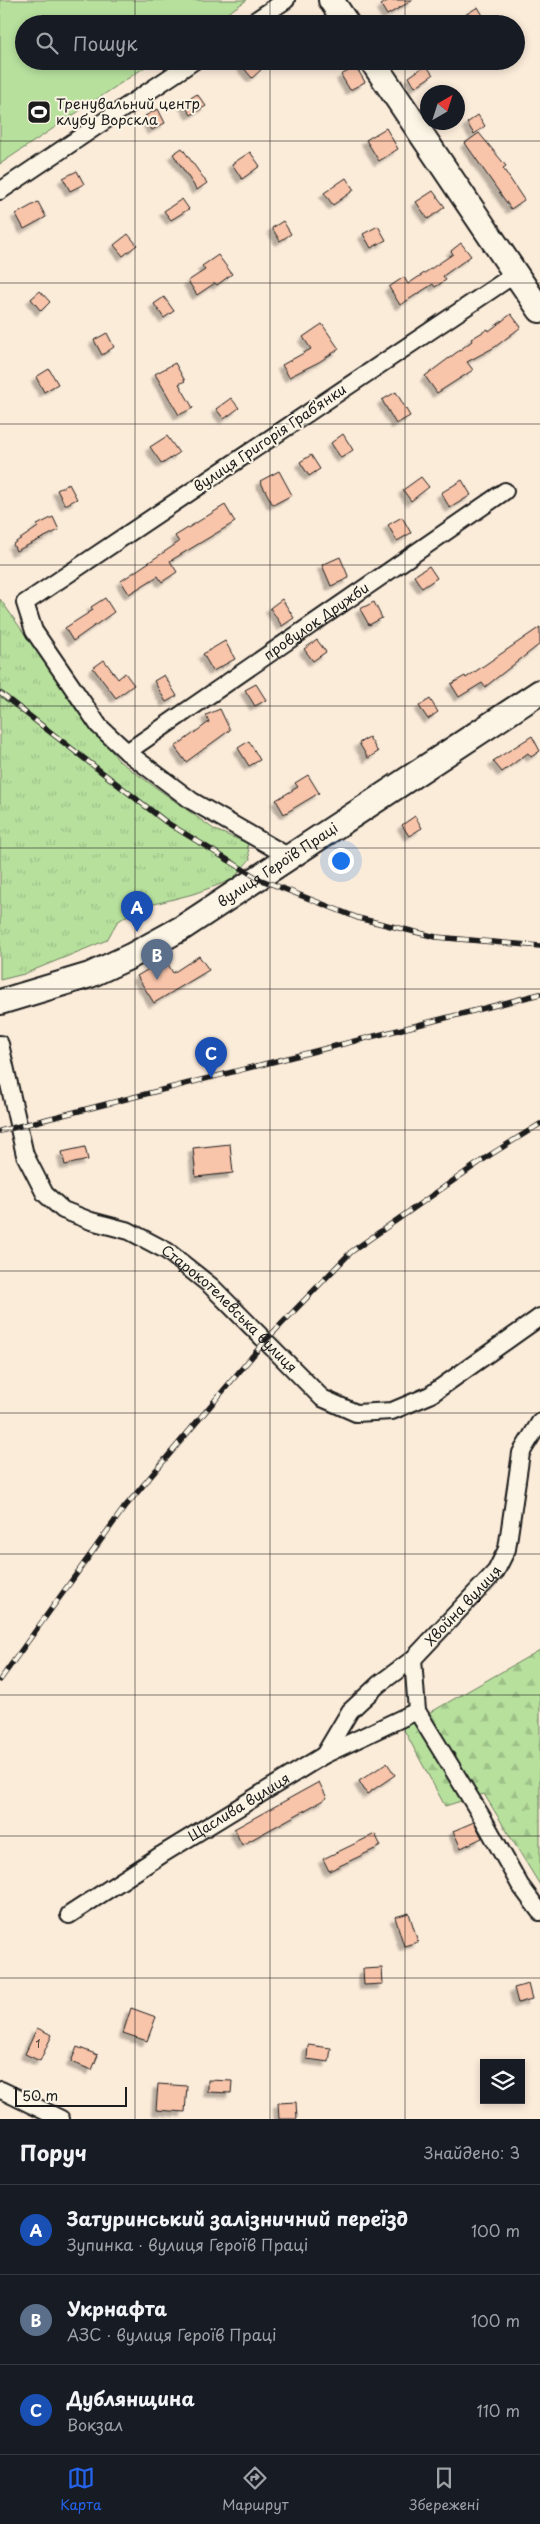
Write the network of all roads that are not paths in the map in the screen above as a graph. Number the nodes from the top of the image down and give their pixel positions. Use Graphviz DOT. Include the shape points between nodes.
graph roads {
  1 [pos="286,0"];
  2 [pos="331,0"];
  3 [pos="264,15"];
  4 [pos="341,15"];
  5 [pos="181,70"];
  6 [pos="378,70"];
  7 [pos="0,191"];
  8 [pos="515,274"];
  9 [pos="540,310"];
  10 [pos="505,491"];
  11 [pos="540,692"];
  12 [pos="127,752"];
  13 [pos="291,858"];
  14 [pos="0,1002"];
  15 [pos="0,1044"];
  16 [pos="540,1317"];
  17 [pos="540,1422"];
  18 [pos="413,1659"];
  19 [pos="417,1711"];
  20 [pos="324,1755"];
  21 [pos="540,1912"];
  22 [pos="68,1916"];
  23 [pos="1,2090"];
  24 [pos="61,2119"];
  1 -- 3 [label="street"];
  2 -- 4 [label="main road"];
  5 -- 7 [label="street"];
  6 -- 8 [label="main road"];
  8 -- 9 [label="main road"];
  8 -- 12 [label="street, вулиця Григорія Грабʼянки" via="25,603 34,631 100,726"];
  10 -- 12 [label="street, провулок Дружби"];
  11 -- 13 [label="main road, вулиця Героїв Праці"];
  12 -- 13 [label="street" via="192,801"];
  13 -- 14 [label="main road, вулиця Героїв Праці" via="182,928 131,956 90,975"];
  15 -- 16 [label="street, Старокотелевська вулиця" via="25,1155 45,1194 64,1210 91,1221 129,1230 167,1251 211,1286 322,1398 356,1413 392,1411 430,1395"];
  17 -- 18 [label="street, Хвойна вулиця" via="521,1453 507,1549 496,1571"];
  18 -- 19 [label="street"];
  18 -- 20 [label="street, Хвойна вулиця" via="350,1711"];
  19 -- 20 [label="street, Щаслива вулиця"];
  19 -- 21 [label="street" via="520,1885"];
  20 -- 22 [label="street, Щаслива вулиця"];
  23 -- 24 [label="street"];
}
